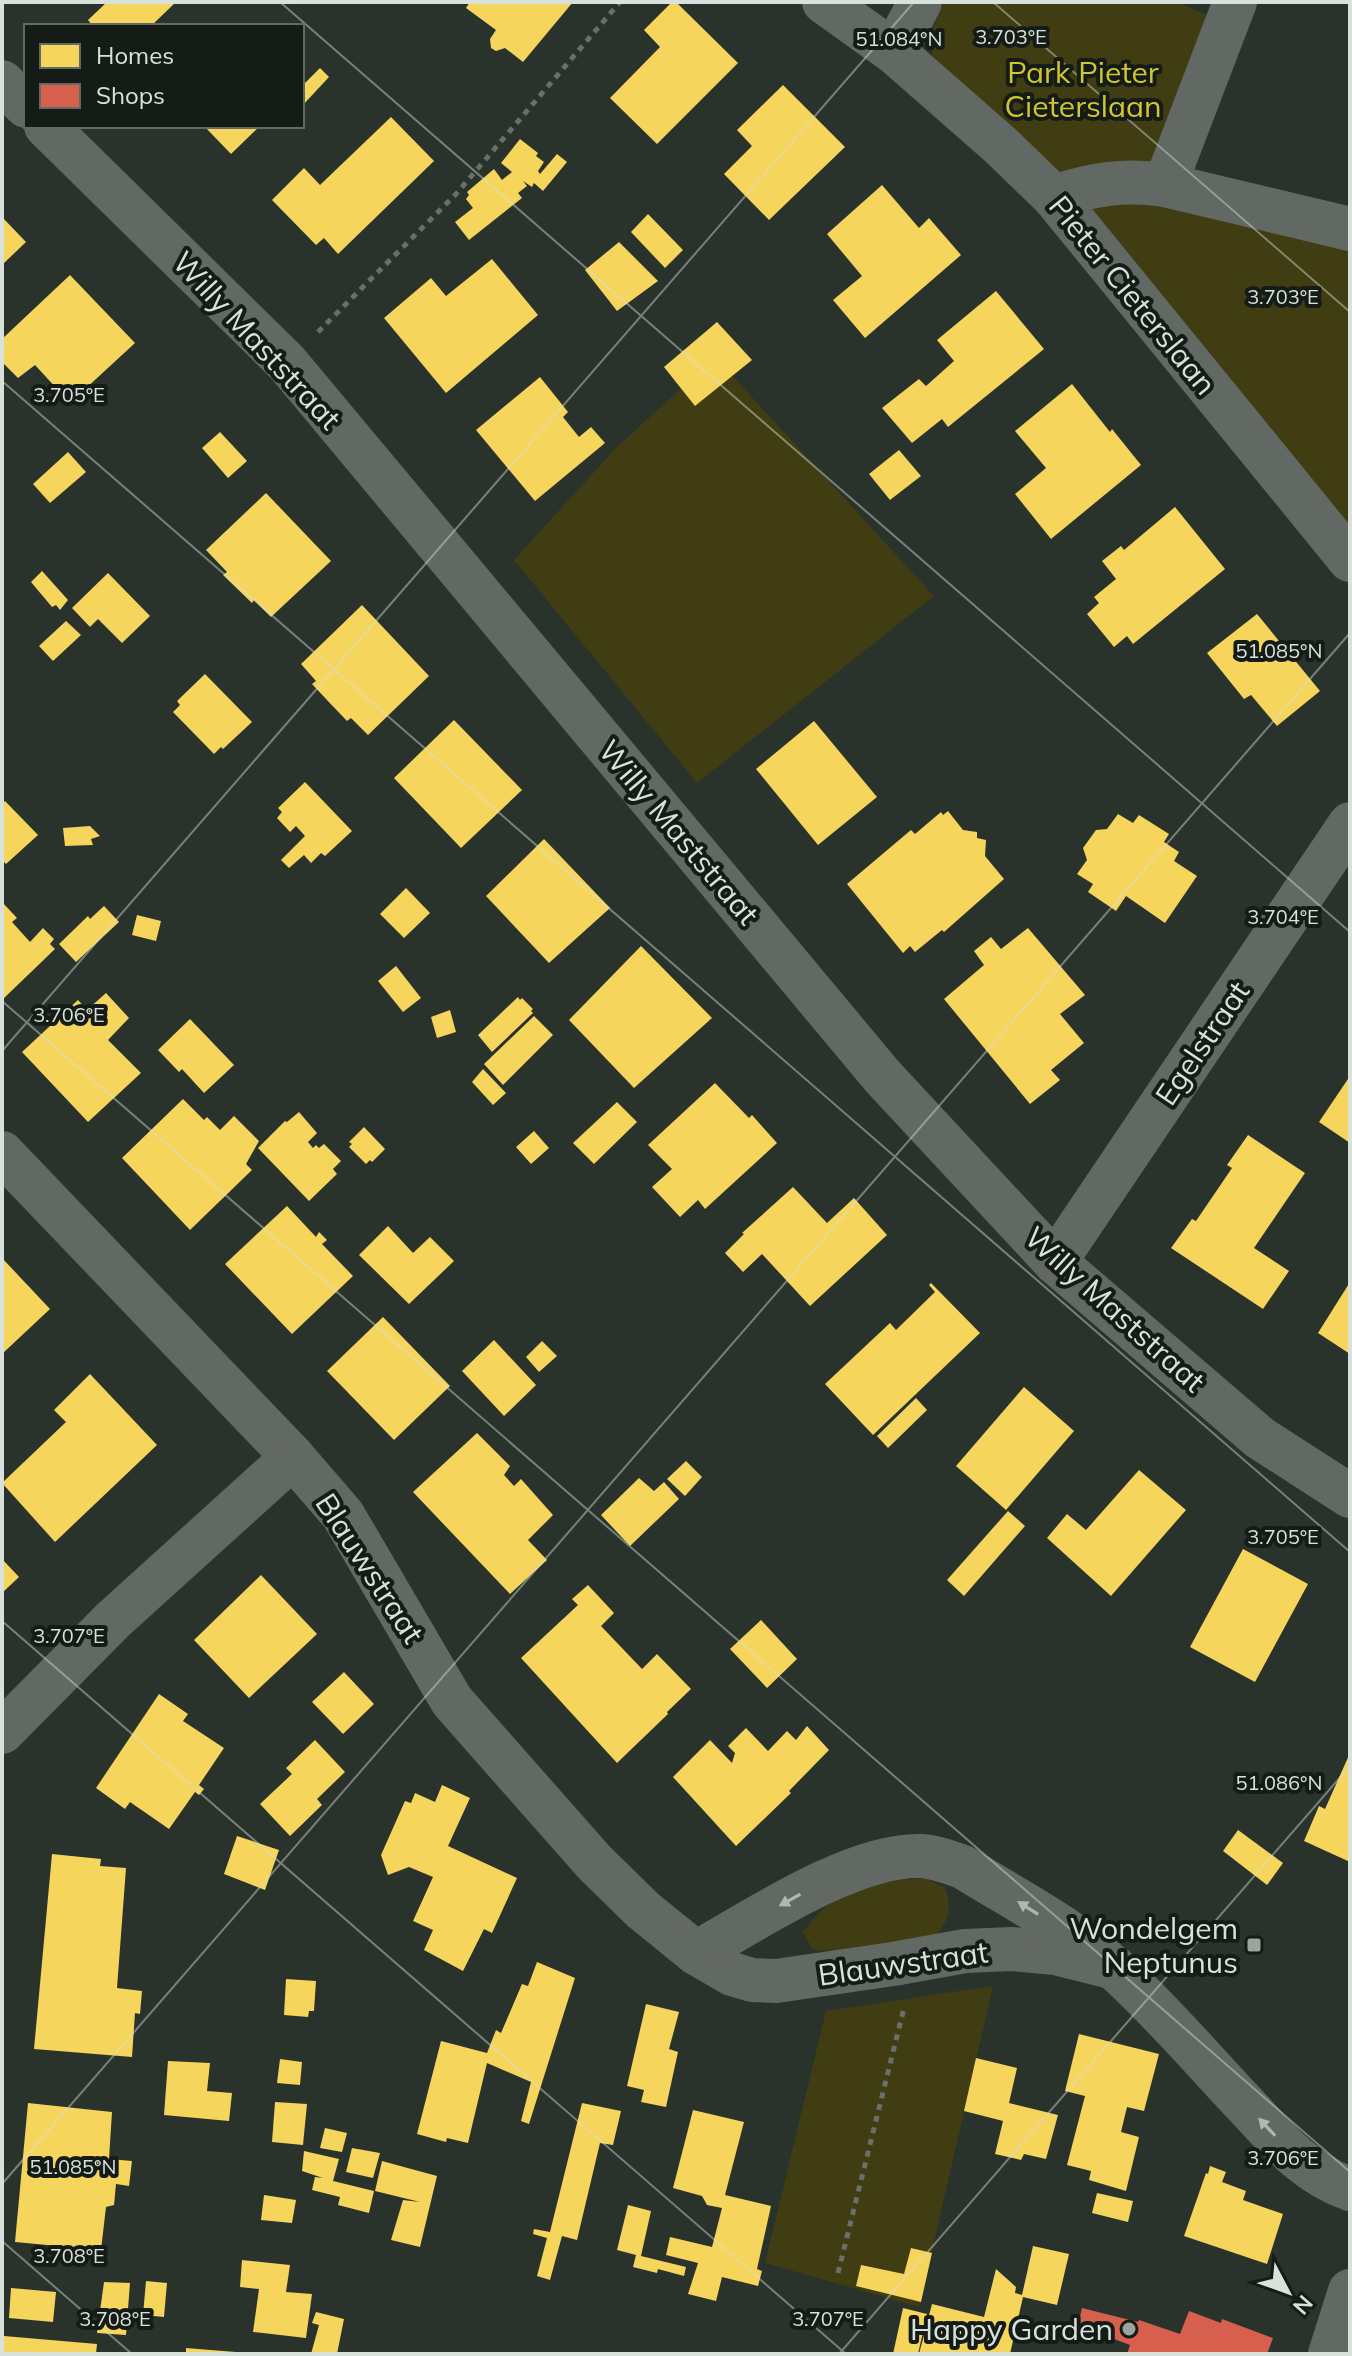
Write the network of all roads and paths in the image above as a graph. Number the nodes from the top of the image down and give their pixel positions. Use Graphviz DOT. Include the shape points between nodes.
graph roads {
  1 [pos="620,2"];
  2 [pos="824,2"];
  3 [pos="920,2"];
  4 [pos="1235,2"];
  5 [pos="894,52"];
  6 [pos="2,82"];
  7 [pos="24,104"];
  8 [pos="48,128"];
  9 [pos="1165,185"];
  10 [pos="1054,197"];
  11 [pos="1350,229"];
  12 [pos="287,363"];
  13 [pos="1350,560"];
  14 [pos="1350,824"];
  15 [pos="2,1153"];
  16 [pos="1055,1262"];
  17 [pos="293,1457"];
  18 [pos="1350,1496"];
  19 [pos="2,1732"];
  20 [pos="696,1953"];
  21 [pos="893,1964"];
  22 [pos="1115,1968"];
  23 [pos="1350,2189"];
  24 [pos="838,2273"];
  25 [pos="1350,2291"];
  26 [pos="1330,2354"];
  1 -- 12 [label="path" via="456,194"];
  2 -- 5 [label="street, Pieter Cieterslaan"];
  3 -- 5 [label="street"];
  4 -- 9 [label="street"];
  5 -- 10 [label="street, Pieter Cieterslaan"];
  6 -- 7 [label="street"];
  8 -- 12 [label="street, Willy Maststraat"];
  9 -- 10 [label="street" via="1135,181 1087,186"];
  9 -- 11 [label="street"];
  10 -- 13 [label="street, Pieter Cieterslaan"];
  12 -- 16 [label="street, Willy Maststraat" via="882,1076"];
  14 -- 16 [label="street, Egelstraat"];
  15 -- 17 [label="street, Blauwstraat"];
  16 -- 18 [label="street, Willy Maststraat" via="1260,1438"];
  17 -- 19 [label="street" via="113,1620"];
  17 -- 20 [label="street, Blauwstraat" via="343,1515 452,1701 594,1862"];
  20 -- 21 [label="street, Blauwstraat" via="752,1980"];
  22 -- 20 [label="street, Blauwstraat, one-way" via="1084,1942 963,1867 921,1856 843,1873"];
  21 -- 22 [label="street, Blauwstraat" via="1012,1949"];
  21 -- 24 [label="path" via="904,2008"];
  23 -- 22 [label="street, Blauwstraat, one-way" via="1301,2164"];
  25 -- 26 [label="street"];
}
